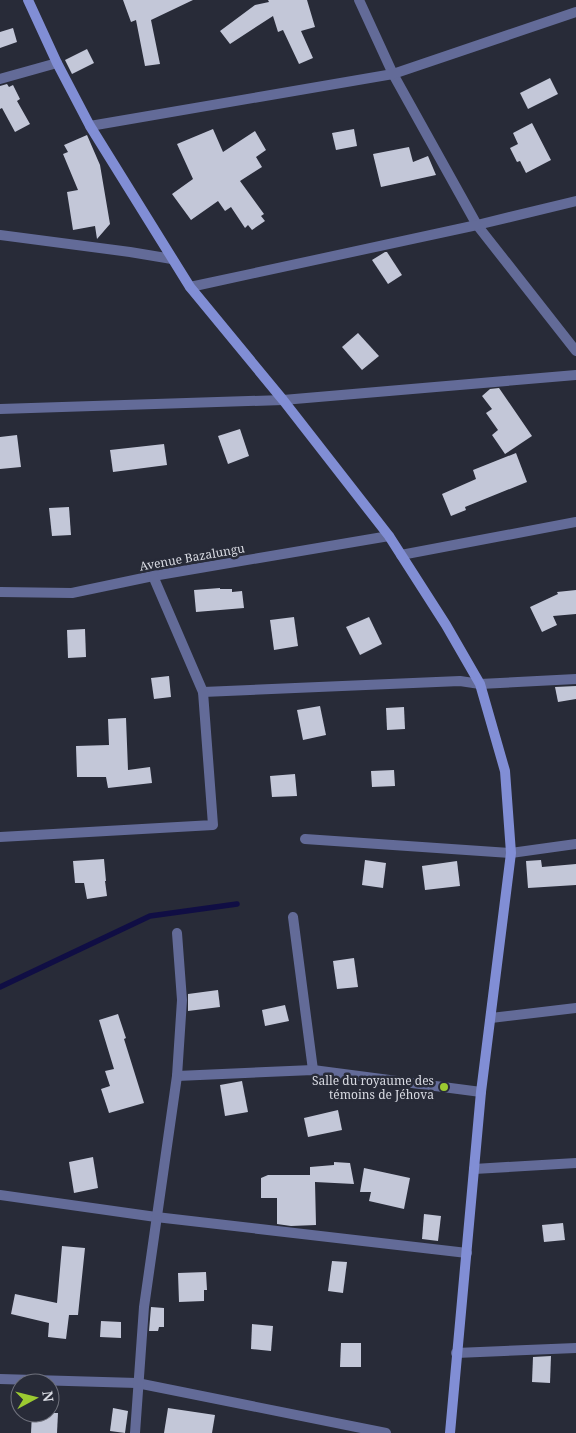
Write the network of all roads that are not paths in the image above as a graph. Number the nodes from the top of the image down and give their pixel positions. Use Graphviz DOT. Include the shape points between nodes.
graph roads {
  1 [pos="28,0"];
  2 [pos="359,0"];
  3 [pos="576,12"];
  4 [pos="57,63"];
  5 [pos="393,74"];
  6 [pos="0,79"];
  7 [pos="90,126"];
  8 [pos="576,201"];
  9 [pos="477,225"];
  10 [pos="0,235"];
  11 [pos="172,259"];
  12 [pos="190,287"];
  13 [pos="576,351"];
  14 [pos="576,375"];
  15 [pos="283,400"];
  16 [pos="0,409"];
  17 [pos="576,522"];
  18 [pos="389,536"];
  19 [pos="401,555"];
  20 [pos="153,576"];
  21 [pos="0,592"];
  22 [pos="576,679"];
  23 [pos="480,684"];
  24 [pos="203,692"];
  25 [pos="0,837"];
  26 [pos="305,839"];
  27 [pos="576,844"];
  28 [pos="511,853"];
  29 [pos="293,917"];
  30 [pos="177,933"];
  31 [pos="576,1008"];
  32 [pos="491,1018"];
  33 [pos="313,1070"];
  34 [pos="177,1076"];
  35 [pos="481,1092"];
  36 [pos="576,1163"];
  37 [pos="474,1169"];
  38 [pos="0,1195"];
  39 [pos="156,1217"];
  40 [pos="467,1253"];
  41 [pos="576,1348"];
  42 [pos="456,1353"];
  43 [pos="0,1379"];
  44 [pos="138,1383"];
  45 [pos="135,1433"];
  46 [pos="386,1433"];
  47 [pos="450,1433"];
  1 -- 4 [label="street"];
  2 -- 5 [label="street"];
  3 -- 5 [label="street"];
  4 -- 6 [label="street"];
  4 -- 7 [label="street"];
  5 -- 7 [label="street"];
  5 -- 9 [label="street"];
  7 -- 11 [label="street"];
  8 -- 9 [label="street"];
  9 -- 12 [label="street"];
  9 -- 13 [label="street"];
  10 -- 11 [label="street"];
  11 -- 12 [label="street"];
  12 -- 15 [label="street"];
  14 -- 15 [label="street"];
  15 -- 16 [label="street"];
  15 -- 18 [label="street"];
  17 -- 19 [label="street"];
  18 -- 19 [label="street"];
  18 -- 20 [label="street, Avenue Bazalungu"];
  19 -- 23 [label="street"];
  20 -- 21 [label="street, Avenue Bazalungu" via="72,593"];
  20 -- 24 [label="street"];
  22 -- 23 [label="street"];
  23 -- 24 [label="street" via="460,681"];
  23 -- 28 [label="street" via="505,771"];
  24 -- 25 [label="street" via="213,826"];
  26 -- 28 [label="street"];
  27 -- 28 [label="street"];
  28 -- 32 [label="street"];
  29 -- 33 [label="street"];
  30 -- 34 [label="street" via="182,1000"];
  31 -- 32 [label="street"];
  32 -- 35 [label="street"];
  33 -- 34 [label="street"];
  33 -- 35 [label="street"];
  34 -- 39 [label="street"];
  35 -- 37 [label="street"];
  36 -- 37 [label="street"];
  37 -- 40 [label="street"];
  38 -- 39 [label="street"];
  39 -- 40 [label="street"];
  39 -- 44 [label="street"];
  40 -- 42 [label="street"];
  41 -- 42 [label="street"];
  42 -- 47 [label="street"];
  43 -- 44 [label="street"];
  44 -- 45 [label="street"];
  44 -- 46 [label="street"];
}
